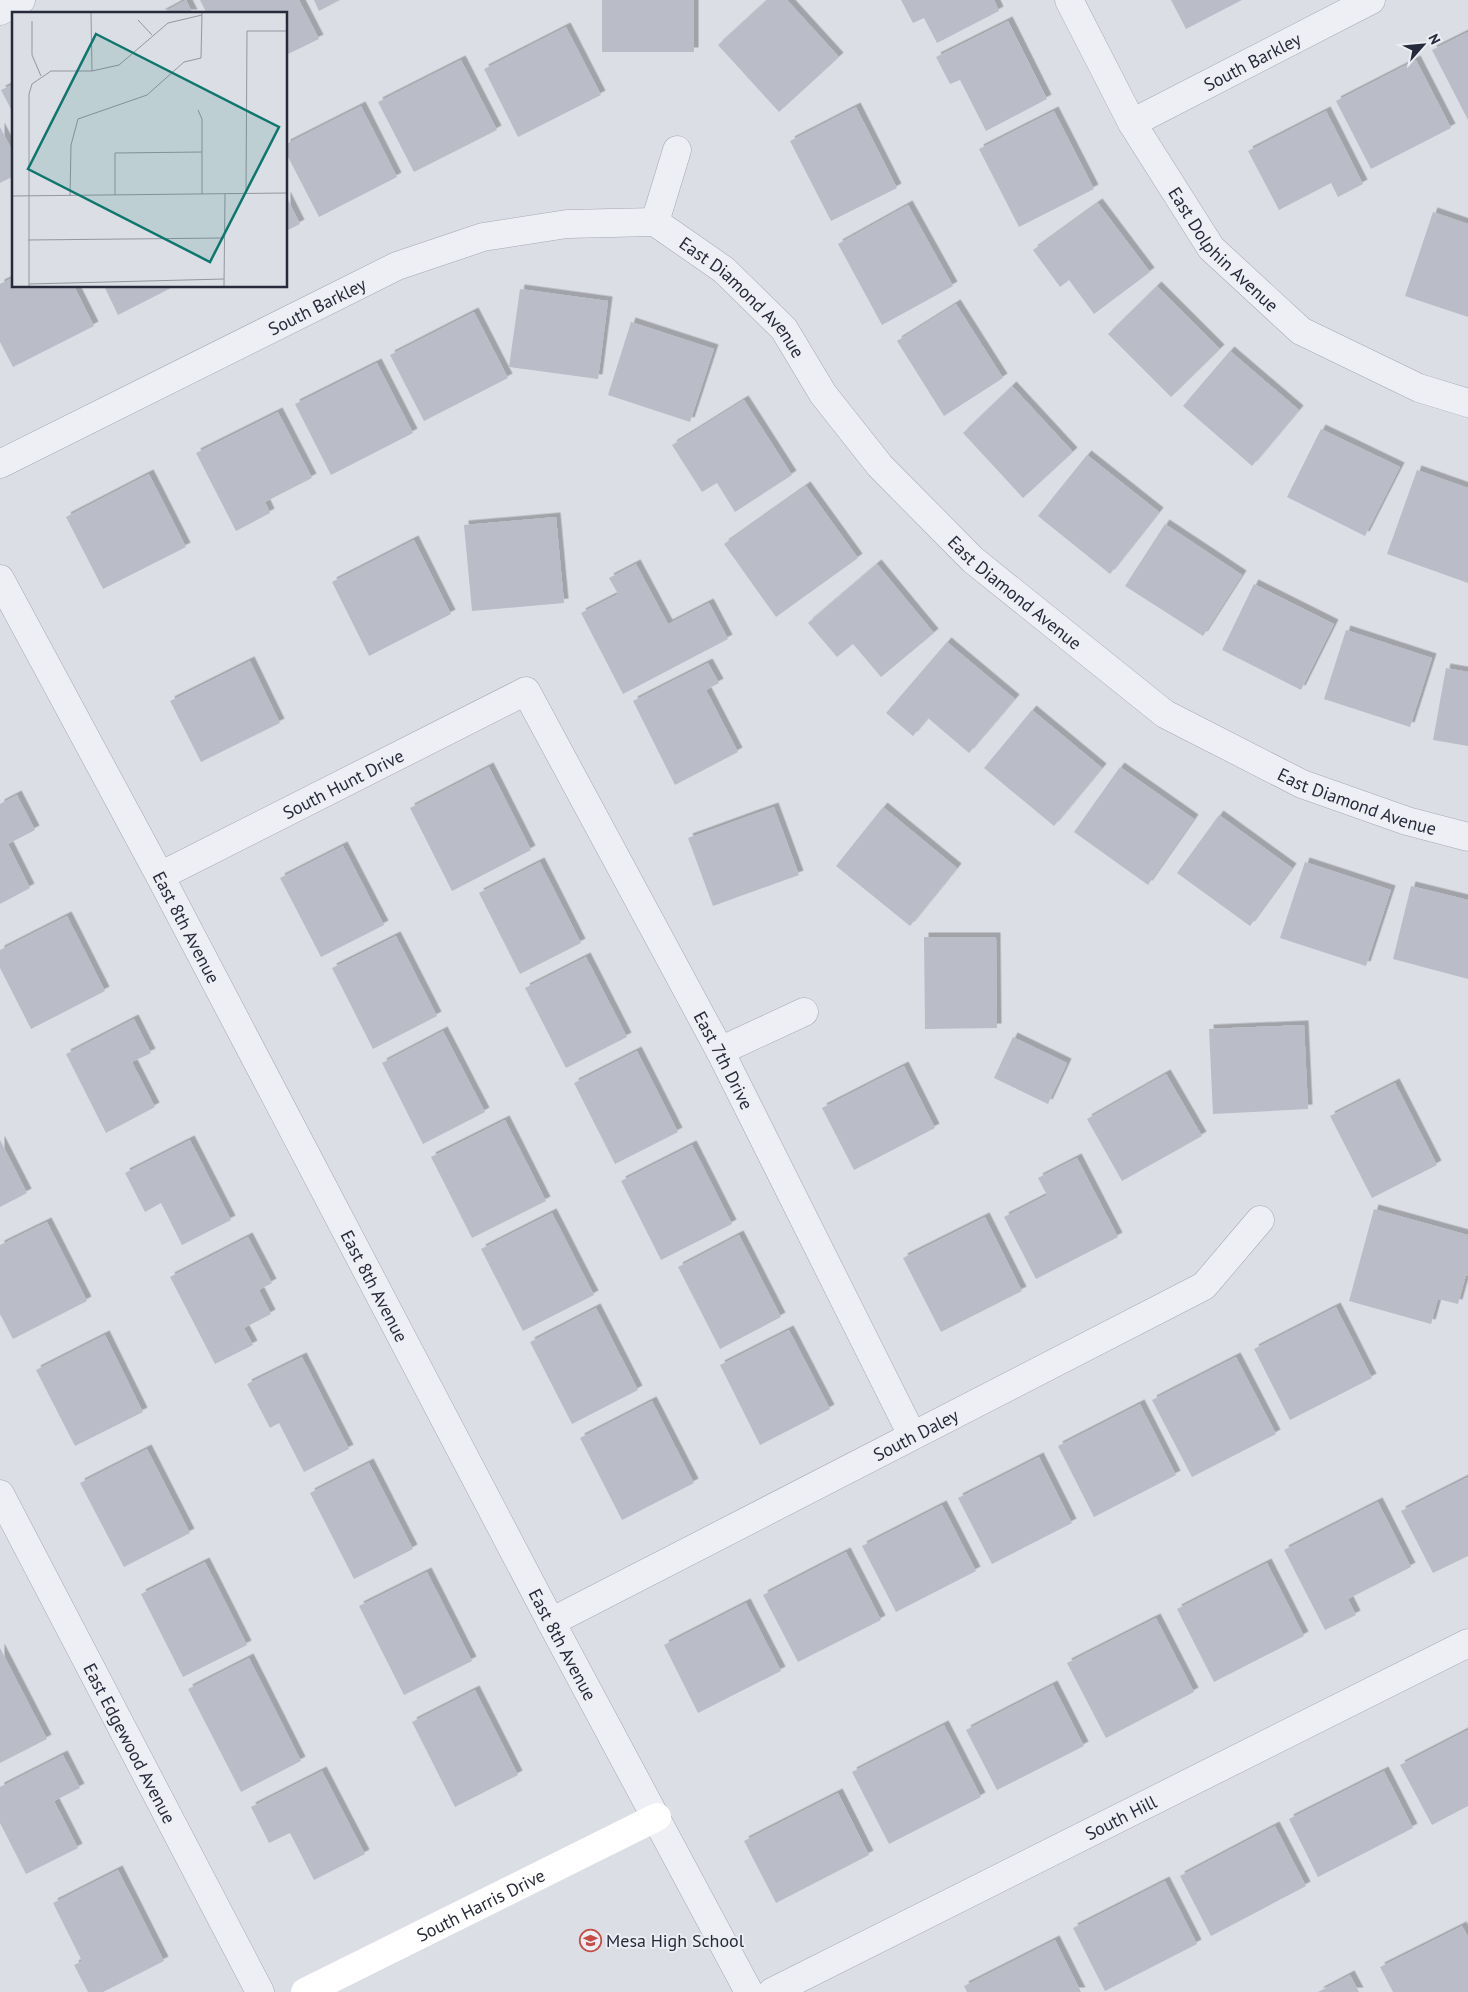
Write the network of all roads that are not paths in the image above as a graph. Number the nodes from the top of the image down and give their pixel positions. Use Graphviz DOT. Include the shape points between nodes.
graph roads {
  1 [pos="21,0"];
  2 [pos="1069,0"];
  3 [pos="1371,0"];
  4 [pos="0,11"];
  5 [pos="1132,123"];
  6 [pos="676,150"];
  7 [pos="655,222"];
  8 [pos="1468,403"];
  9 [pos="0,464"];
  10 [pos="0,579"];
  11 [pos="526,691"];
  12 [pos="1468,837"];
  13 [pos="160,876"];
  14 [pos="804,1012"];
  15 [pos="720,1051"];
  16 [pos="1260,1220"];
  17 [pos="912,1435"];
  18 [pos="0,1494"];
  19 [pos="551,1622"];
  20 [pos="1468,1643"];
  21 [pos="657,1817"];
  22 [pos="260,1992"];
  23 [pos="305,1992"];
  24 [pos="749,1992"];
  25 [pos="772,1992"];
  1 -- 4 [label="street"];
  2 -- 5 [label="street, East Dolphin Avenue"];
  3 -- 5 [label="street, South Barkley"];
  5 -- 8 [label="street, East Dolphin Avenue" via="1211,248 1301,331 1419,388"];
  6 -- 7 [label="street"];
  7 -- 9 [label="street, South Barkley" via="567,224 483,237 397,266"];
  7 -- 12 [label="street, East Diamond Avenue" via="724,270 784,329 823,394 880,466 973,560 1165,714 1302,784 1407,821"];
  10 -- 13 [label="street, East 8th Avenue"];
  11 -- 13 [label="street, South Hunt Drive"];
  11 -- 15 [label="street, East 7th Drive"];
  13 -- 19 [label="street, East 8th Avenue"];
  14 -- 15 [label="street"];
  15 -- 17 [label="street, East 7th Drive"];
  16 -- 17 [label="street, South Daley" via="1204,1286"];
  17 -- 19 [label="street, South Daley"];
  18 -- 22 [label="street, East Edgewood Avenue"];
  19 -- 21 [label="street, East 8th Avenue"];
  20 -- 25 [label="street, South Hill"];
  21 -- 23 [label="street, South Harris Drive"];
  21 -- 24 [label="street, East 8th Avenue"];
}
